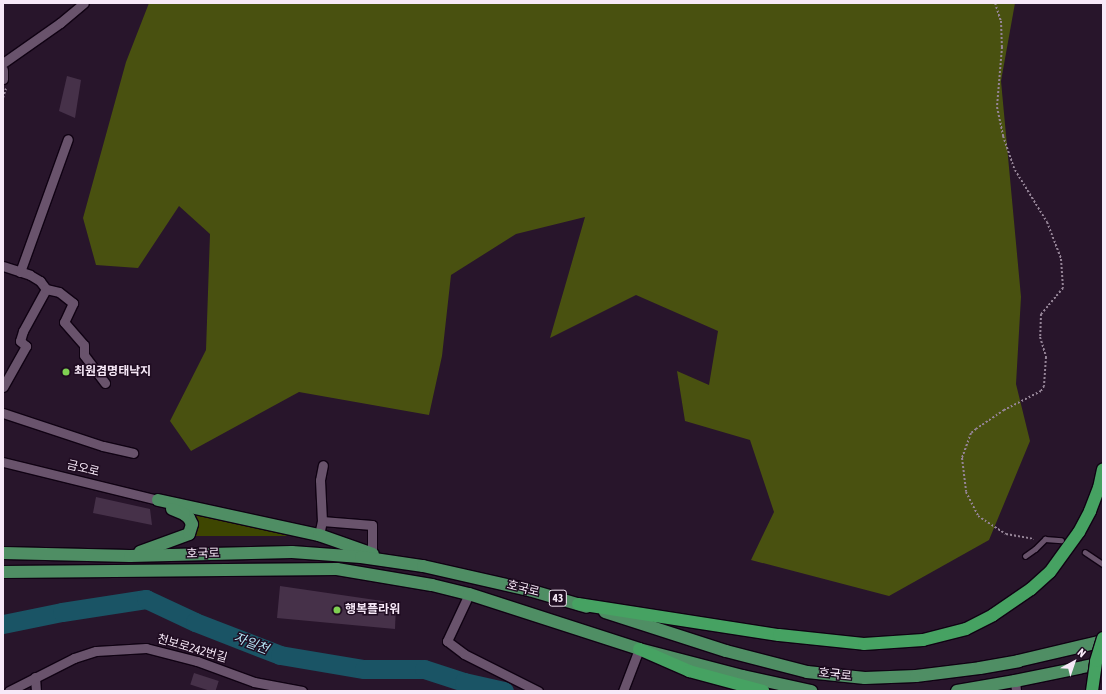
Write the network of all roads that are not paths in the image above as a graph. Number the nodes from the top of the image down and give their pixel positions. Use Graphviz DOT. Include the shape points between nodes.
graph roads {
  1 [pos="84,3"];
  2 [pos="3,63"];
  3 [pos="3,70"];
  4 [pos="3,79"];
  5 [pos="68,139"];
  6 [pos="3,266"];
  7 [pos="20,272"];
  8 [pos="46,289"];
  9 [pos="105,382"];
  10 [pos="3,387"];
  11 [pos="3,413"];
  12 [pos="133,453"];
  13 [pos="3,462"];
  14 [pos="323,465"];
  15 [pos="1103,469"];
  16 [pos="158,500"];
  17 [pos="322,521"];
  18 [pos="319,535"];
  19 [pos="1061,540"];
  20 [pos="1085,552"];
  21 [pos="3,553"];
  22 [pos="372,553"];
  23 [pos="130,556"];
  24 [pos="1025,556"];
  25 [pos="1103,564"];
  26 [pos="423,566"];
  27 [pos="3,572"];
  28 [pos="469,594"];
  29 [pos="578,604"];
  30 [pos="1103,638"];
  31 [pos="1103,641"];
  32 [pos="639,649"];
  33 [pos="1103,663"];
  34 [pos="689,671"];
  35 [pos="35,677"];
  36 [pos="1016,686"];
  37 [pos="9,691"];
  38 [pos="36,691"];
  39 [pos="302,691"];
  40 [pos="538,691"];
  41 [pos="623,691"];
  42 [pos="740,691"];
  43 [pos="763,691"];
  44 [pos="811,691"];
  45 [pos="957,691"];
  46 [pos="1092,691"];
  1 -- 2 [label="street"];
  3 -- 4 [label="street"];
  5 -- 7 [label="street"];
  6 -- 7 [label="street"];
  7 -- 8 [label="street" via="40,281"];
  8 -- 9 [label="street" via="60,292 73,303 64,322 84,345 84,355"];
  8 -- 10 [label="street" via="23,331 20,341 26,346"];
  11 -- 12 [label="street" via="103,446"];
  13 -- 16 [label="street, 금오로"];
  14 -- 17 [label="street" via="320,480"];
  15 -- 29 [label="highway" via="1090,512 1050,572 1031,589 993,615 966,629 930,638 864,644 779,635"];
  16 -- 18 [label="main road"];
  16 -- 23 [label="main road" via="187,516 192,524 191,531 188,536"];
  17 -- 18 [label="street"];
  17 -- 22 [label="street" via="372,525"];
  18 -- 22 [label="main road"];
  19 -- 24 [label="lane" via="1045,539"];
  20 -- 25 [label="lane"];
  21 -- 23 [label="main road, 호국로 / 43"];
  22 -- 26 [label="main road"];
  23 -- 26 [label="main road, 호국로 / 43" via="292,552 361,557"];
  26 -- 29 [label="main road, 호국로 / 43"];
  27 -- 28 [label="main road, 호국로 / 43" via="337,569"];
  28 -- 32 [label="main road, 호국로 / 43"];
  28 -- 40 [label="street" via="447,642 464,654"];
  29 -- 31 [label="main road, 호국로 / 43" via="726,651 807,672 865,678 916,676 980,668 1018,662"];
  30 -- 46 [label="highway, bridge" via="1096,661"];
  32 -- 34 [label="highway"];
  32 -- 41 [label="street"];
  32 -- 44 [label="main road, 호국로 / 43"];
  33 -- 36 [label="main road"];
  34 -- 42 [label="highway"];
  34 -- 43 [label="highway"];
  35 -- 37 [label="street, 천보로242번길"];
  35 -- 38 [label="street"];
  35 -- 39 [label="street, 천보로242번길" via="74,658 96,651 146,648 197,661 254,682"];
  36 -- 45 [label="main road"];
}
